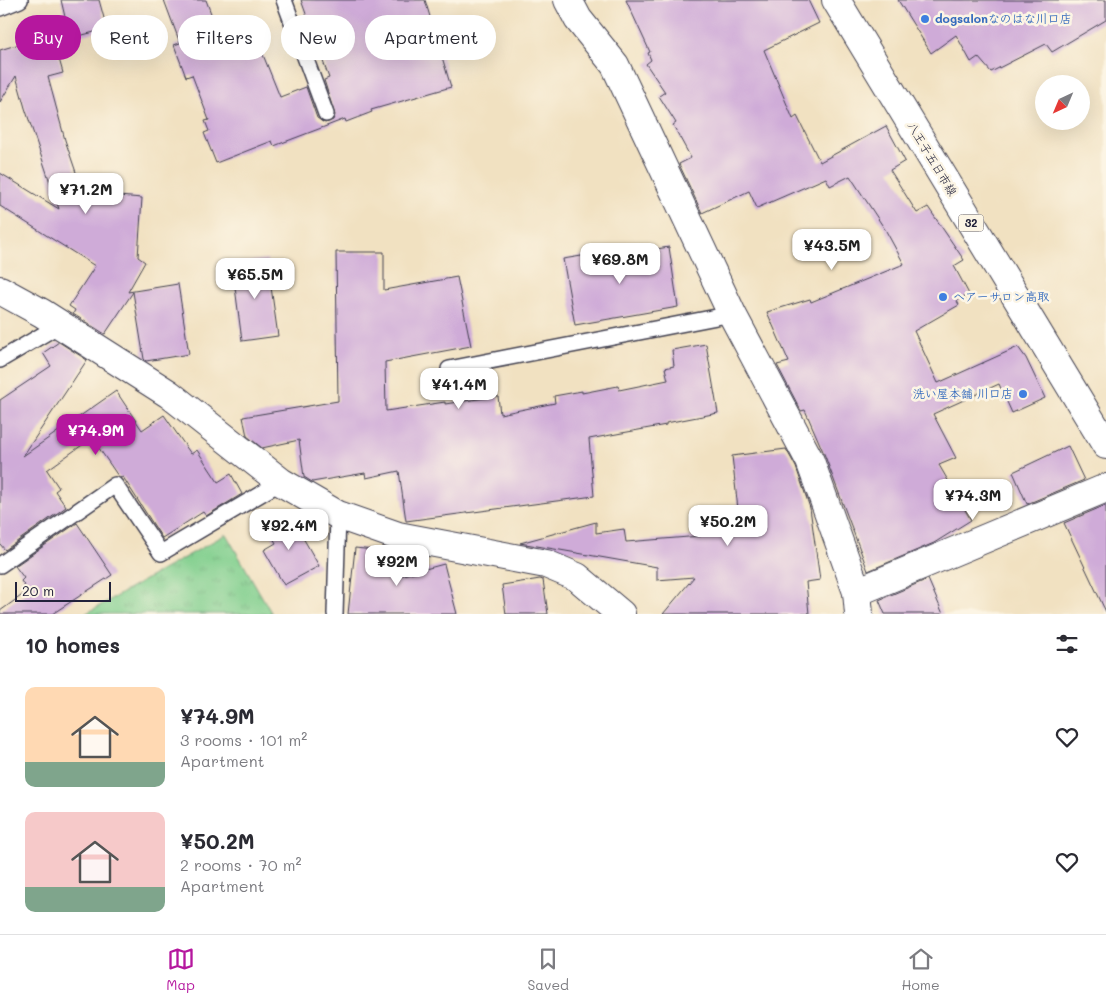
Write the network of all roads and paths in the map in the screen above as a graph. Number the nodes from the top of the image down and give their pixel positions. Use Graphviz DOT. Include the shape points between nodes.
graph roads {
  1 [pos="20,0"];
  2 [pos="284,0"];
  3 [pos="568,0"];
  4 [pos="836,0"];
  5 [pos="0,8"];
  6 [pos="326,114"];
  7 [pos="0,290"];
  8 [pos="732,314"];
  9 [pos="61,324"];
  10 [pos="0,360"];
  11 [pos="450,369"];
  12 [pos="1106,445"];
  13 [pos="281,482"];
  14 [pos="1106,488"];
  15 [pos="338,515"];
  16 [pos="0,565"];
  17 [pos="858,603"];
  18 [pos="335,614"];
  19 [pos="621,614"];
  1 -- 5 [label="lane"];
  2 -- 6 [label="lane"];
  3 -- 8 [label="street" via="578,19 614,65"];
  4 -- 12 [label="street, 八王子五日市線 / 32"];
  7 -- 9 [label="street"];
  8 -- 11 [label="lane"];
  8 -- 17 [label="street" via="810,461"];
  9 -- 10 [label="lane"];
  9 -- 13 [label="street" via="169,394"];
  13 -- 15 [label="street"];
  13 -- 16 [label="lane" via="161,553 114,485"];
  14 -- 17 [label="street"];
  15 -- 18 [label="lane"];
  15 -- 19 [label="street" via="398,536 546,564 577,577"];
}
